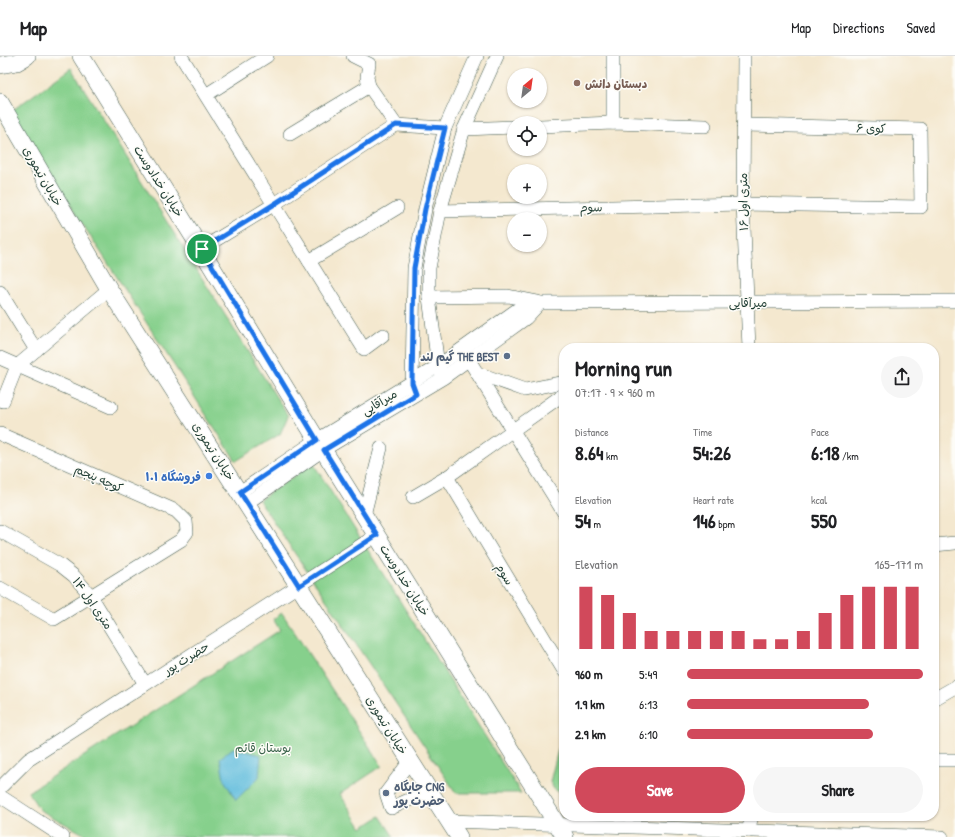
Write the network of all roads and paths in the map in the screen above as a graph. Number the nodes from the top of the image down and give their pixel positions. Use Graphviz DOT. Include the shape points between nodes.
graph roads {
  1 [pos="27,56"];
  2 [pos="82,56"];
  3 [pos="181,56"];
  4 [pos="267,56"];
  5 [pos="353,56"];
  6 [pos="477,56"];
  7 [pos="497,56"];
  8 [pos="613,56"];
  9 [pos="744,56"];
  10 [pos="371,60"];
  11 [pos="0,65"];
  12 [pos="369,86"];
  13 [pos="206,95"];
  14 [pos="0,102"];
  15 [pos="613,123"];
  16 [pos="396,125"];
  17 [pos="743,125"];
  18 [pos="547,126"];
  19 [pos="705,126"];
  20 [pos="507,127"];
  21 [pos="445,128"];
  22 [pos="464,129"];
  23 [pos="290,134"];
  24 [pos="742,204"];
  25 [pos="273,205"];
  26 [pos="921,207"];
  27 [pos="397,208"];
  28 [pos="440,211"];
  29 [pos="202,249"];
  30 [pos="309,261"];
  31 [pos="109,289"];
  32 [pos="0,292"];
  33 [pos="429,297"];
  34 [pos="955,301"];
  35 [pos="747,302"];
  36 [pos="540,303"];
  37 [pos="383,335"];
  38 [pos="749,343"];
  39 [pos="36,350"];
  40 [pos="466,354"];
  41 [pos="0,358"];
  42 [pos="17,366"];
  43 [pos="441,372"];
  44 [pos="477,373"];
  45 [pos="559,383"];
  46 [pos="414,388"];
  47 [pos="559,398"];
  48 [pos="3,401"];
  49 [pos="111,407"];
  50 [pos="514,430"];
  51 [pos="0,434"];
  52 [pos="320,445"];
  53 [pos="381,448"];
  54 [pos="447,477"];
  55 [pos="244,497"];
  56 [pos="414,497"];
  57 [pos="559,505"];
  58 [pos="364,515"];
  59 [pos="0,530"];
  60 [pos="377,535"];
  61 [pos="955,543"];
  62 [pos="939,544"];
  63 [pos="299,586"];
  64 [pos="0,588"];
  65 [pos="91,596"];
  66 [pos="559,663"];
  67 [pos="145,684"];
  68 [pos="955,687"];
  69 [pos="939,696"];
  70 [pos="939,760"];
  71 [pos="955,760"];
  72 [pos="410,761"];
  73 [pos="0,788"];
  74 [pos="429,791"];
  75 [pos="0,796"];
  76 [pos="449,821"];
  77 [pos="751,821"];
  78 [pos="662,828"];
  79 [pos="561,831"];
  80 [pos="748,831"];
  81 [pos="826,835"];
  82 [pos="845,835"];
  83 [pos="63,837"];
  84 [pos="459,837"];
  85 [pos="674,837"];
  86 [pos="942,837"];
  1 -- 11 [label="main road" via="17,62"];
  2 -- 29 [label="main road, خیابان خدادوست"];
  3 -- 13 [label="street"];
  4 -- 13 [label="street"];
  5 -- 10 [label="street"];
  6 -- 21 [label="street"];
  7 -- 22 [label="street"];
  8 -- 15 [label="street"];
  9 -- 17 [label="street, ۱۶ متری اول"];
  10 -- 12 [label="street" via="367,77"];
  12 -- 16 [label="street"];
  12 -- 23 [label="street"];
  13 -- 25 [label="street"];
  14 -- 31 [label="main road, خیابان تیموری"];
  15 -- 18 [label="street"];
  15 -- 19 [label="street"];
  16 -- 21 [label="street"];
  16 -- 25 [label="street"];
  17 -- 24 [label="street, ۱۶ متری اول"];
  17 -- 26 [label="street, کوی ۶" via="920,129"];
  20 -- 22 [label="street"];
  21 -- 46 [label="street" via="425,209 414,268"];
  22 -- 28 [label="street"];
  24 -- 26 [label="street, سوم"];
  24 -- 28 [label="street, سوم"];
  24 -- 35 [label="street, ۱۶ متری اول"];
  25 -- 29 [label="street"];
  25 -- 30 [label="street"];
  27 -- 30 [label="street"];
  28 -- 33 [label="street" via="429,268"];
  29 -- 52 [label="main road, خیابان خدادوست"];
  30 -- 37 [label="street" via="364,349"];
  31 -- 39 [label="street"];
  31 -- 55 [label="main road, خیابان تیموری"];
  32 -- 39 [label="street"];
  33 -- 36 [label="street" via="508,296"];
  33 -- 43 [label="street"];
  34 -- 35 [label="street, میرآقایی"];
  35 -- 36 [label="street, میرآقایی"];
  35 -- 38 [label="street, ۱۶ متری اول"];
  36 -- 40 [label="street, میرآقایی" via="518,309"];
  39 -- 42 [label="street"];
  40 -- 43 [label="street, میرآقایی"];
  40 -- 44 [label="street"];
  41 -- 42 [label="street"];
  42 -- 48 [label="street"];
  42 -- 49 [label="street"];
  43 -- 46 [label="street, میرآقایی"];
  44 -- 45 [label="street" via="525,390"];
  44 -- 50 [label="street"];
  46 -- 52 [label="street, میرآقایی"];
  47 -- 50 [label="street"];
  50 -- 54 [label="street"];
  50 -- 57 [label="street"];
  51 -- 65 [label="street, کوچه پنجم" via="176,511 186,521 187,532 182,540"];
  52 -- 55 [label="street, میرآقایی"];
  52 -- 58 [label="main road, خیابان خدادوست"];
  53 -- 58 [label="street"];
  54 -- 56 [label="street"];
  54 -- 66 [label="street, سوم"];
  55 -- 63 [label="main road, خیابان تیموری"];
  58 -- 60 [label="main road, خیابان خدادوست"];
  59 -- 65 [label="street, ۱۴ متری اول" via="60,565 74,576"];
  60 -- 63 [label="street, حضرت پور"];
  60 -- 79 [label="main road, خیابان خدادوست"];
  61 -- 62 [label="street"];
  63 -- 67 [label="street, حضرت پور"];
  63 -- 72 [label="main road, خیابان تیموری"];
  64 -- 65 [label="street" via="54,619"];
  65 -- 67 [label="street, ۱۴ متری اول"];
  67 -- 73 [label="street, حضرت پور" via="28,760"];
  68 -- 69 [label="street"];
  70 -- 71 [label="street"];
  72 -- 74 [label="main road, خیابان تیموری"];
  72 -- 74 [label="street" via="386,793 391,808"];
  74 -- 76 [label="main road, خیابان تیموری"];
  75 -- 83 [label="street"];
  76 -- 79 [label="street"];
  76 -- 84 [label="main road, خیابان تیموری"];
  77 -- 80 [label="street"];
  78 -- 79 [label="street"];
  78 -- 80 [label="street"];
  78 -- 85 [label="street" via="671,832"];
  80 -- 81 [label="street"];
  81 -- 82 [label="street"];
  82 -- 86 [label="street"];
}
